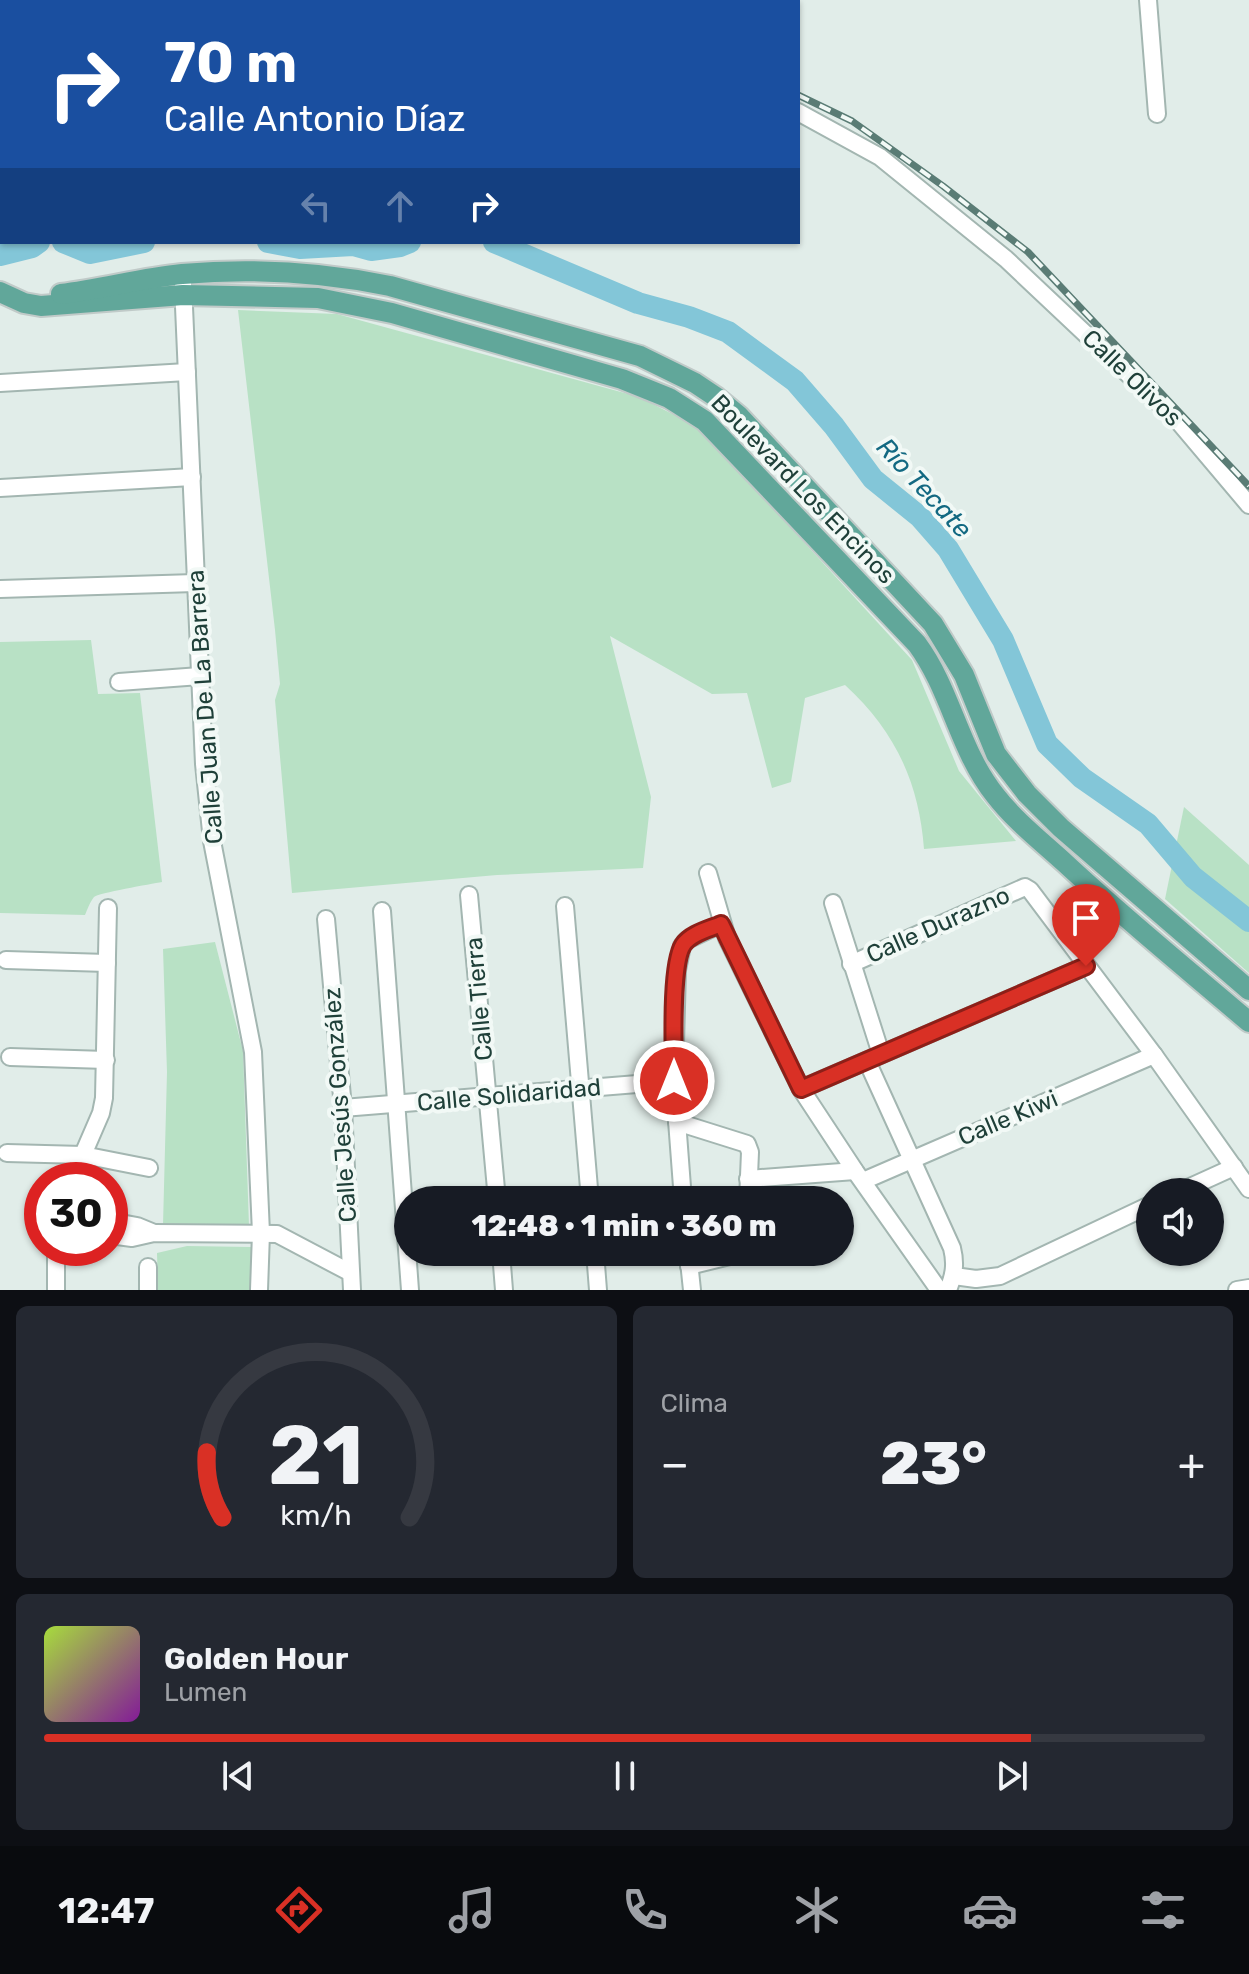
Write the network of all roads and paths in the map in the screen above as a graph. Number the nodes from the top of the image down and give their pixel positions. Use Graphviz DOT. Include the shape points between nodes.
graph roads {
  1 [pos="1148,0"];
  2 [pos="800,113"];
  3 [pos="1157,114"];
  4 [pos="1,284"];
  5 [pos="183,285"];
  6 [pos="187,372"];
  7 [pos="0,383"];
  8 [pos="192,477"];
  9 [pos="0,488"];
  10 [pos="1249,505"];
  11 [pos="195,583"];
  12 [pos="0,589"];
  13 [pos="200,676"];
  14 [pos="119,682"];
  15 [pos="1099,861"];
  16 [pos="708,873"];
  17 [pos="1084,881"];
  18 [pos="469,895"];
  19 [pos="833,903"];
  20 [pos="565,906"];
  21 [pos="108,908"];
  22 [pos="382,911"];
  23 [pos="326,919"];
  24 [pos="721,924"];
  25 [pos="6,960"];
  26 [pos="107,963"];
  27 [pos="851,964"];
  28 [pos="1086,966"];
  29 [pos="1249,990"];
  30 [pos="1249,1022"];
  31 [pos="1154,1055"];
  32 [pos="10,1057"];
  33 [pos="874,1058"];
  34 [pos="106,1060"];
  35 [pos="674,1081"];
  36 [pos="801,1089"];
  37 [pos="580,1090"];
  38 [pos="488,1096"];
  39 [pos="395,1105"];
  40 [pos="343,1108"];
  41 [pos="677,1122"];
  42 [pos="7,1153"];
  43 [pos="83,1155"];
  44 [pos="910,1160"];
  45 [pos="80,1162"];
  46 [pos="1234,1167"];
  47 [pos="149,1168"];
  48 [pos="859,1176"];
  49 [pos="1210,1178"];
  50 [pos="748,1179"];
  51 [pos="496,1186"];
  52 [pos="589,1186"];
  53 [pos="682,1186"];
  54 [pos="748,1186"];
  55 [pos="1249,1189"];
  56 [pos="1136,1212"];
  57 [pos="128,1224"];
  58 [pos="154,1233"];
  59 [pos="261,1233"];
  60 [pos="128,1237"];
  61 [pos="56,1266"];
  62 [pos="502,1266"];
  63 [pos="596,1266"];
  64 [pos="689,1266"];
  65 [pos="148,1267"];
  66 [pos="352,1282"];
  67 [pos="951,1283"];
  68 [pos="1249,1288"];
  69 [pos="56,1290"];
  70 [pos="148,1290"];
  71 [pos="259,1290"];
  72 [pos="410,1290"];
  73 [pos="504,1290"];
  74 [pos="598,1290"];
  75 [pos="692,1290"];
  76 [pos="939,1290"];
  77 [pos="1237,1290"];
  1 -- 3 [label="street"];
  2 -- 10 [label="street, Calle Olivos" via="880,157 1006,259 1179,422"];
  4 -- 5 [label="main road, Boulevard Los Encinos" via="59,294"];
  5 -- 6 [label="street, Calle Juan De La Barrera"];
  5 -- 15 [label="main road, Boulevard Los Encinos" via="301,273 365,281 640,356 695,383 739,416 933,624 964,675 996,754 1010,774"];
  5 -- 17 [label="main road, Boulevard Los Encinos" via="363,305 622,379 689,409 732,447 917,644 974,764 994,794"];
  6 -- 7 [label="street"];
  6 -- 8 [label="street, Calle Juan De La Barrera"];
  8 -- 9 [label="street"];
  8 -- 11 [label="street, Calle Juan De La Barrera"];
  11 -- 12 [label="street"];
  11 -- 13 [label="street, Calle Juan De La Barrera"];
  13 -- 14 [label="street"];
  13 -- 59 [label="street, Calle Juan De La Barrera" via="212,841 253,1052"];
  15 -- 17 [label="main road"];
  15 -- 29 [label="main road, Boulevard Los Encinos"];
  16 -- 24 [label="street"];
  17 -- 30 [label="main road, Boulevard Los Encinos"];
  18 -- 38 [label="street, Calle Tierra"];
  19 -- 27 [label="street"];
  20 -- 37 [label="street"];
  21 -- 26 [label="street"];
  22 -- 39 [label="street"];
  23 -- 40 [label="street, Calle Jesús González"];
  24 -- 35 [label="street" via="682,946"];
  24 -- 36 [label="street"];
  25 -- 26 [label="street"];
  26 -- 34 [label="street"];
  27 -- 28 [label="street, Calle Durazno" via="1025,887"];
  27 -- 33 [label="street"];
  28 -- 31 [label="street"];
  28 -- 33 [label="street"];
  31 -- 44 [label="street, Calle Kiwi"];
  31 -- 46 [label="street"];
  32 -- 34 [label="street"];
  33 -- 36 [label="street"];
  33 -- 44 [label="street"];
  34 -- 43 [label="street" via="103,1106"];
  35 -- 37 [label="street, Calle Solidaridad"];
  35 -- 41 [label="street"];
  36 -- 48 [label="street"];
  37 -- 38 [label="street, Calle Solidaridad"];
  37 -- 52 [label="street"];
  38 -- 39 [label="street, Calle Solidaridad"];
  38 -- 51 [label="street, Calle Tierra"];
  39 -- 40 [label="street, Calle Solidaridad"];
  39 -- 72 [label="street"];
  40 -- 66 [label="street, Calle Jesús González"];
  41 -- 50 [label="street" via="747,1144"];
  41 -- 53 [label="street"];
  42 -- 43 [label="street"];
  43 -- 45 [label="street"];
  43 -- 47 [label="street"];
  44 -- 48 [label="street, Calle Kiwi"];
  44 -- 67 [label="street" via="952,1248 956,1262"];
  46 -- 49 [label="street"];
  46 -- 55 [label="street"];
  48 -- 50 [label="street, Calle Kiwi"];
  48 -- 76 [label="street"];
  50 -- 54 [label="street"];
  56 -- 67 [label="street" via="1000,1276"];
  57 -- 58 [label="street"];
  58 -- 59 [label="street"];
  58 -- 60 [label="street"];
  59 -- 66 [label="street" via="284,1237"];
  59 -- 71 [label="street, Calle Juan De La Barrera"];
  61 -- 69 [label="street"];
  62 -- 73 [label="street"];
  63 -- 74 [label="street"];
  64 -- 75 [label="street"];
  65 -- 70 [label="street"];
  68 -- 77 [label="street"];
}
